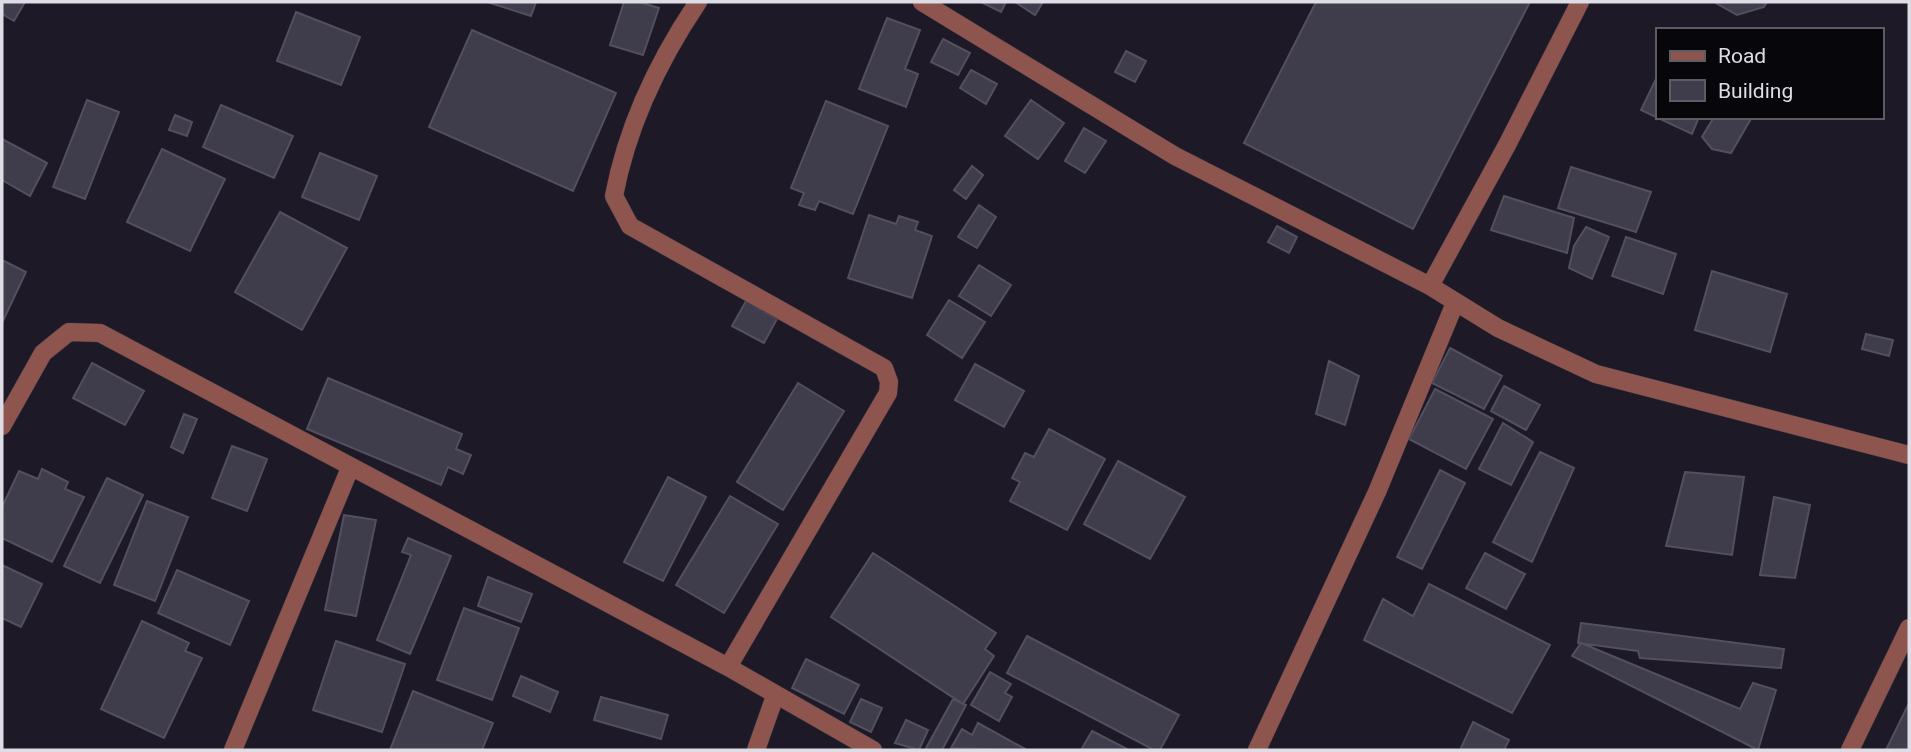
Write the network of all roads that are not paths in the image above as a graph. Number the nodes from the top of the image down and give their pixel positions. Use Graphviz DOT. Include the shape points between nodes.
graph roads {
  1 [pos="698,2"];
  2 [pos="922,2"];
  3 [pos="1580,2"];
  4 [pos="1430,286"];
  5 [pos="1455,303"];
  6 [pos="2,426"];
  7 [pos="1909,455"];
  8 [pos="350,468"];
  9 [pos="1909,628"];
  10 [pos="728,667"];
  11 [pos="775,695"];
  12 [pos="233,750"];
  13 [pos="756,750"];
  14 [pos="873,750"];
  15 [pos="1257,750"];
  16 [pos="1850,750"];
  1 -- 10 [label="street" via="674,37 622,152 614,196 631,226 884,368 890,382 888,393"];
  2 -- 4 [label="street" via="1175,156"];
  3 -- 4 [label="street"];
  4 -- 5 [label="street"];
  5 -- 7 [label="street" via="1596,374"];
  5 -- 15 [label="street" via="1377,492"];
  6 -- 8 [label="street" via="43,353 69,332 100,333"];
  8 -- 10 [label="street"];
  8 -- 12 [label="street"];
  9 -- 16 [label="street"];
  10 -- 11 [label="street"];
  11 -- 13 [label="street"];
  11 -- 14 [label="street"];
}
